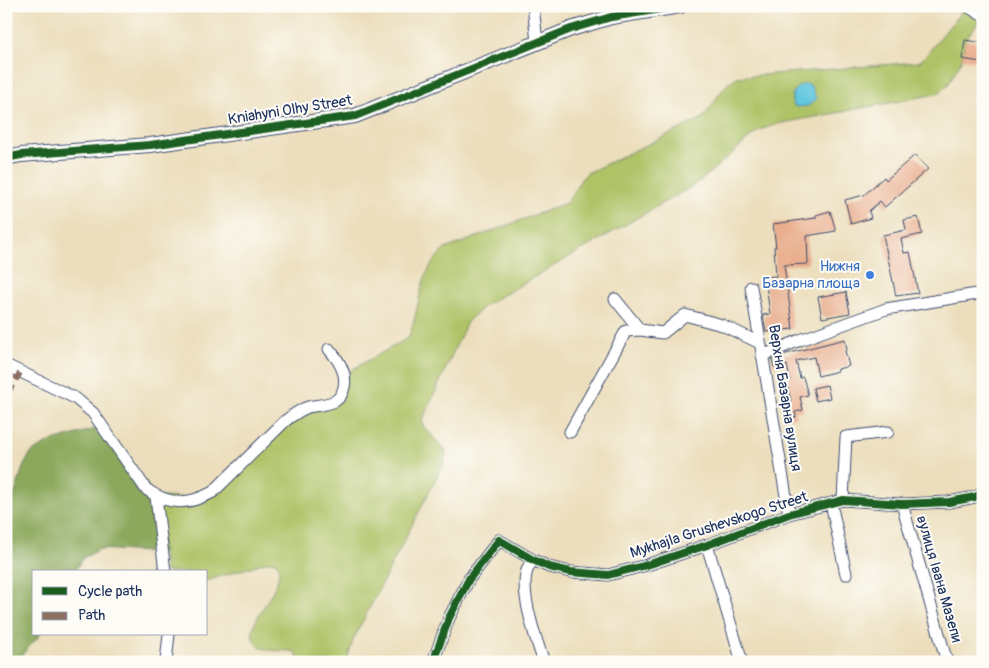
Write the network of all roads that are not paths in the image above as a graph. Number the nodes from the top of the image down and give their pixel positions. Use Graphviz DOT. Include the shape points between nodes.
graph roads {
  1 [pos="532,6"];
  2 [pos="680,6"];
  3 [pos="970,6"];
  4 [pos="983,14"];
  5 [pos="538,42"];
  6 [pos="6,158"];
  7 [pos="751,287"];
  8 [pos="983,293"];
  9 [pos="615,300"];
  10 [pos="640,330"];
  11 [pos="760,343"];
  12 [pos="329,350"];
  13 [pos="762,356"];
  14 [pos="6,365"];
  15 [pos="570,432"];
  16 [pos="888,432"];
  17 [pos="983,493"];
  18 [pos="156,497"];
  19 [pos="843,500"];
  20 [pos="831,504"];
  21 [pos="902,504"];
  22 [pos="789,514"];
  23 [pos="707,545"];
  24 [pos="533,560"];
  25 [pos="165,570"];
  26 [pos="846,574"];
  27 [pos="170,636"];
  28 [pos="166,662"];
  29 [pos="432,662"];
  30 [pos="544,662"];
  31 [pos="742,662"];
  32 [pos="947,662"];
  1 -- 5 [label="street"];
  2 -- 5 [label="street, Kniahyni Olhy Street" via="611,17"];
  3 -- 4 [label="street"];
  5 -- 6 [label="street, Kniahyni Olhy Street" via="355,116 150,146"];
  7 -- 11 [label="street, Верхня Базарна вулиця"];
  8 -- 13 [label="street" via="886,309"];
  9 -- 10 [label="street"];
  10 -- 11 [label="street" via="663,333 685,315 722,325"];
  10 -- 15 [label="street" via="626,331"];
  11 -- 13 [label="street, Верхня Базарна вулиця"];
  12 -- 18 [label="street" via="344,376 340,398 300,410 284,421 213,492 203,498 175,502"];
  13 -- 22 [label="street, Верхня Базарна вулиця"];
  14 -- 18 [label="street" via="85,405 146,489"];
  16 -- 19 [label="street" via="846,437"];
  17 -- 21 [label="street, Mykhajla Grushevskogo Street" via="949,502"];
  18 -- 25 [label="street"];
  19 -- 20 [label="street, Mykhajla Grushevskogo Street"];
  19 -- 21 [label="street, Mykhajla Grushevskogo Street"];
  20 -- 22 [label="street, Mykhajla Grushevskogo Street"];
  20 -- 26 [label="street"];
  21 -- 32 [label="street, вулиця Івана Мазепи"];
  22 -- 23 [label="street, Mykhajla Grushevskogo Street"];
  23 -- 24 [label="street, Mykhajla Grushevskogo Street" via="608,575 571,572"];
  23 -- 31 [label="street"];
  24 -- 29 [label="street, Mykhajla Grushevskogo Street" via="500,540 469,579"];
  24 -- 30 [label="street" via="526,574 525,596"];
  27 -- 28 [label="street"];
}
